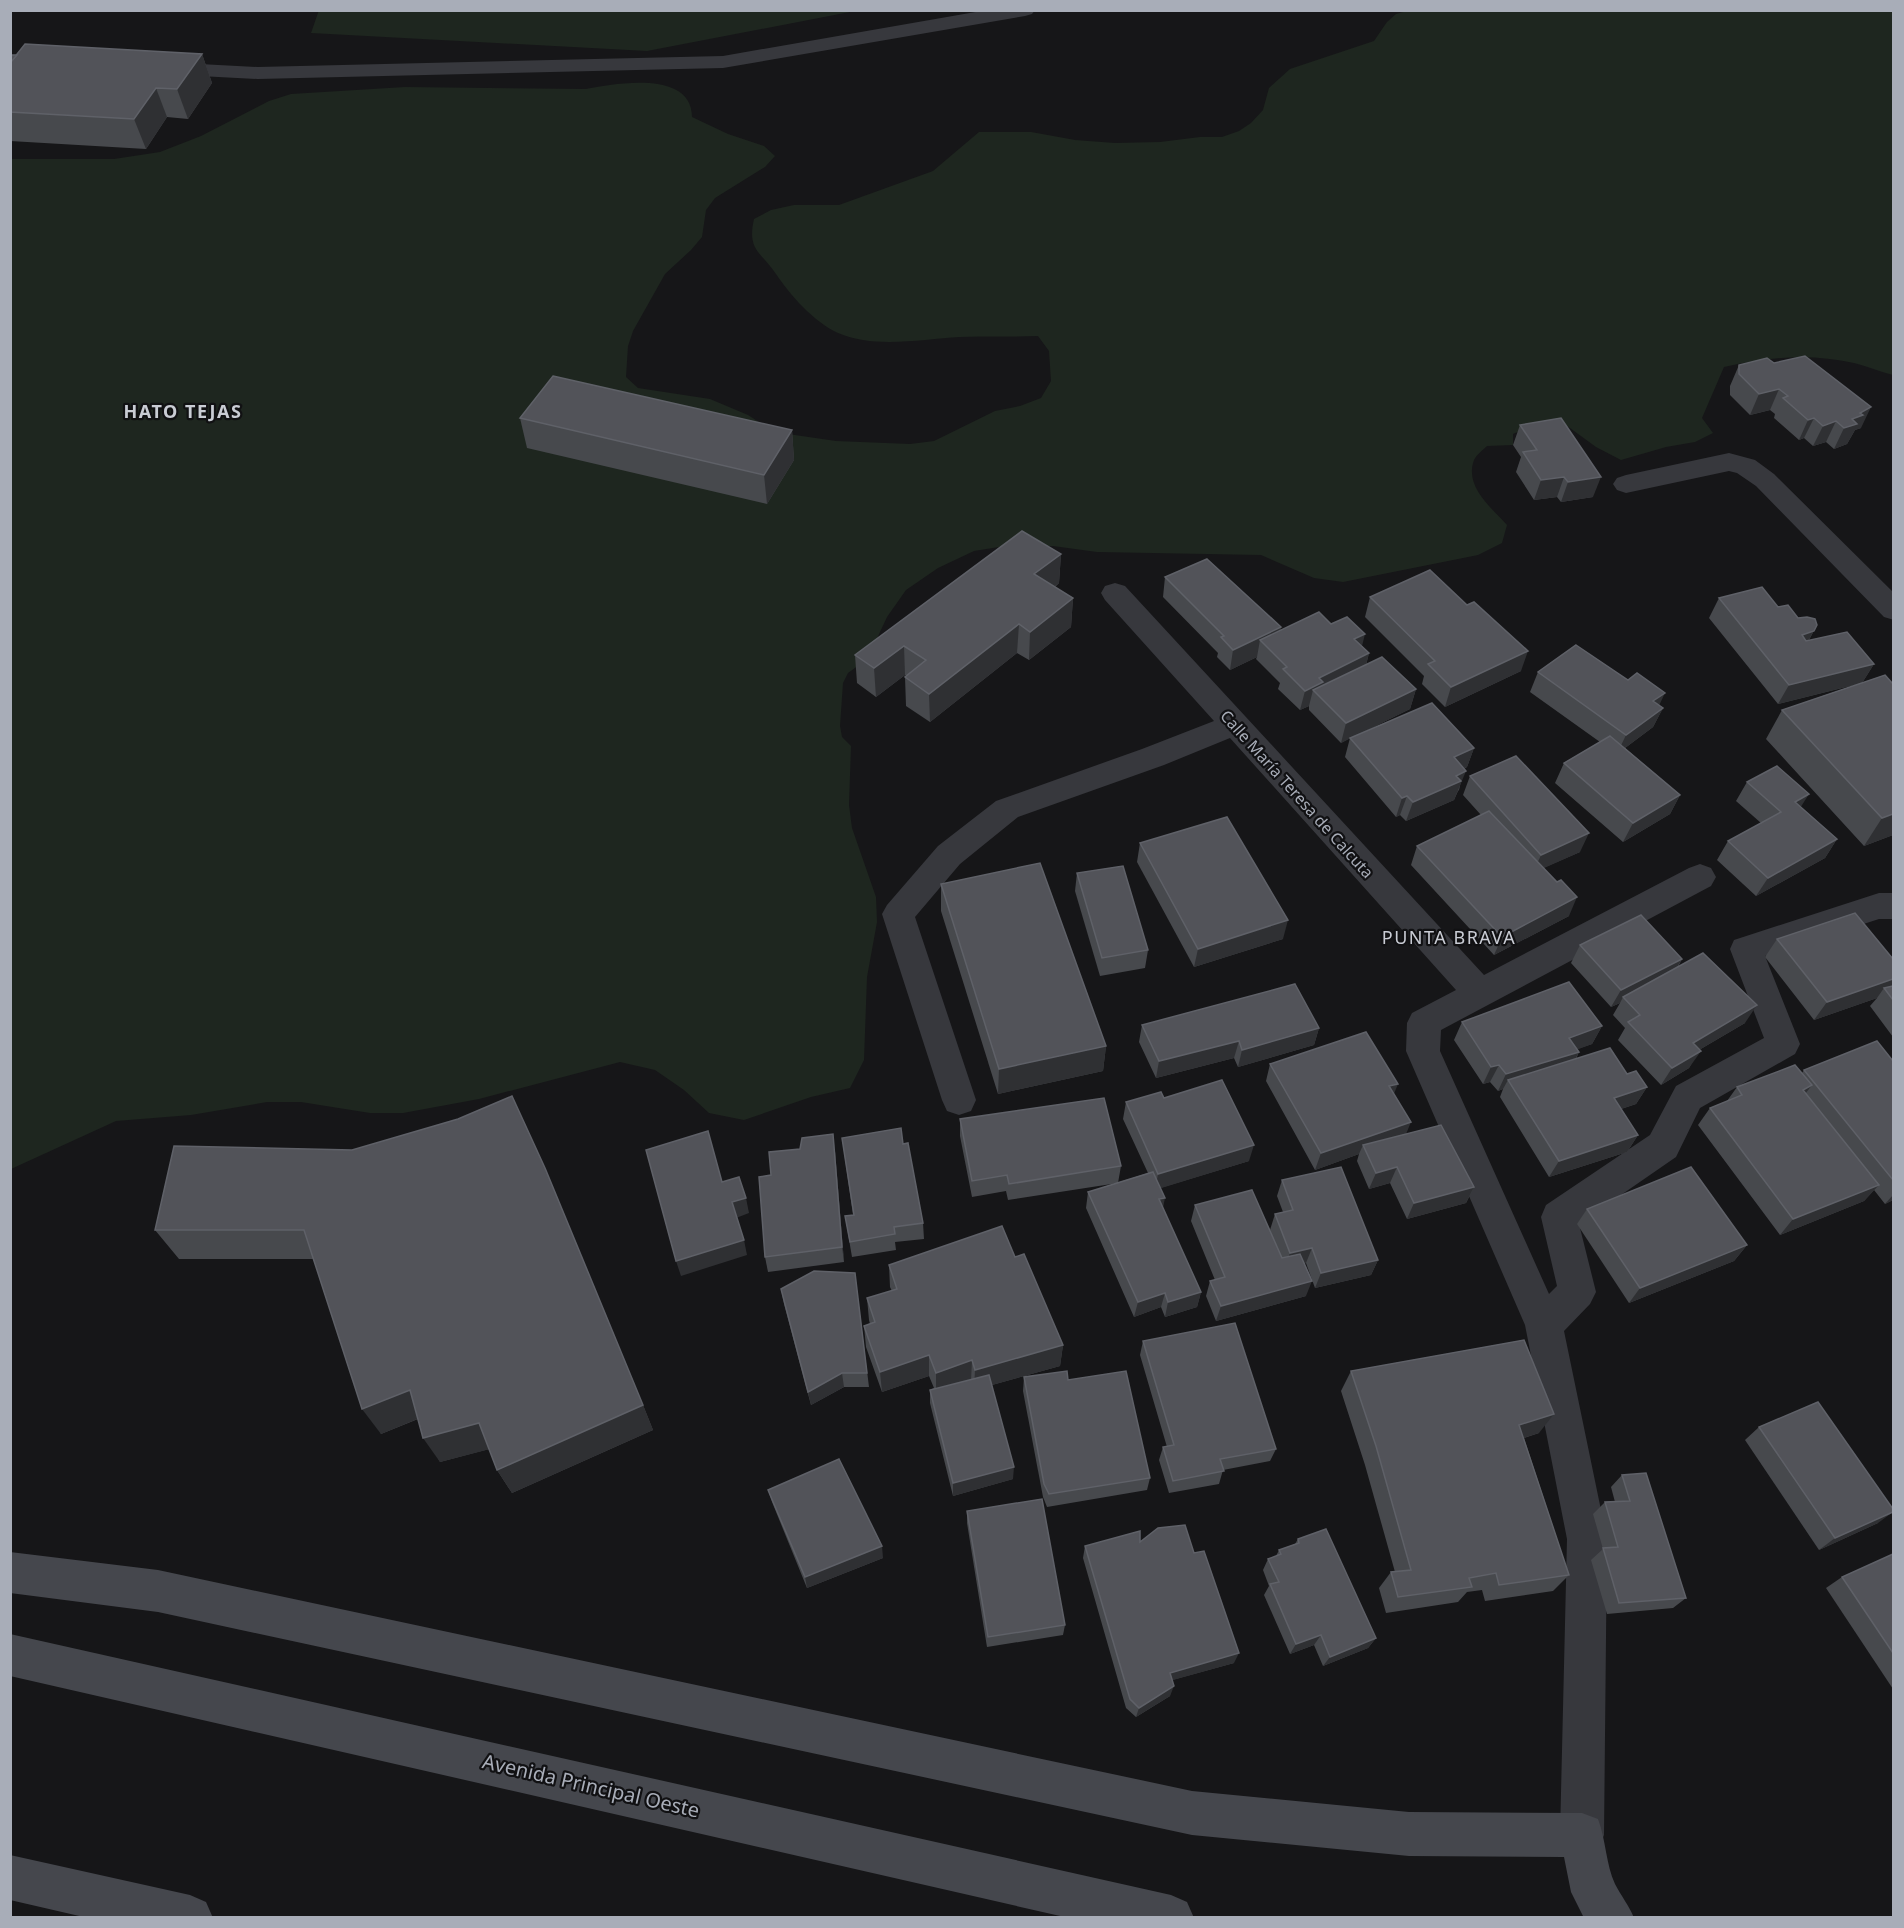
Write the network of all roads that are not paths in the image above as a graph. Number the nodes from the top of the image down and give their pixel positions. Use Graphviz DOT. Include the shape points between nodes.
graph roads {
  1 [pos="1025,10"];
  2 [pos="140,67"];
  3 [pos="1626,484"];
  4 [pos="1115,593"];
  5 [pos="1893,610"];
  6 [pos="1233,725"];
  7 [pos="1700,877"];
  8 [pos="1893,906"];
  9 [pos="1479,993"];
  10 [pos="958,1100"];
  11 [pos="1545,1325"];
  12 [pos="10,1572"];
  13 [pos="10,1655"];
  14 [pos="1582,1835"];
  15 [pos="10,1877"];
  16 [pos="189,1917"];
  17 [pos="1171,1917"];
  18 [pos="1611,1917"];
  1 -- 2 [label="street" via="723,62 258,73"];
  3 -- 5 [label="street" via="1729,462 1746,466 1765,480"];
  4 -- 6 [label="street, Calle María Teresa de Calcuta"];
  6 -- 9 [label="street, Calle María Teresa de Calcuta"];
  6 -- 10 [label="street" via="1007,809 949,855 898,914"];
  7 -- 9 [label="street"];
  8 -- 11 [label="street" via="1880,906 1746,949 1783,1044 1688,1096 1663,1146 1559,1217 1576,1292"];
  9 -- 11 [label="street" via="1424,1023 1424,1051"];
  11 -- 14 [label="street" via="1587,1539"];
  12 -- 14 [label="main road" via="158,1591 1192,1814 1408,1833"];
  13 -- 17 [label="main road, Avenida Principal Oeste"];
  14 -- 18 [label="main road" via="1594,1892"];
  15 -- 16 [label="main road"];
}
